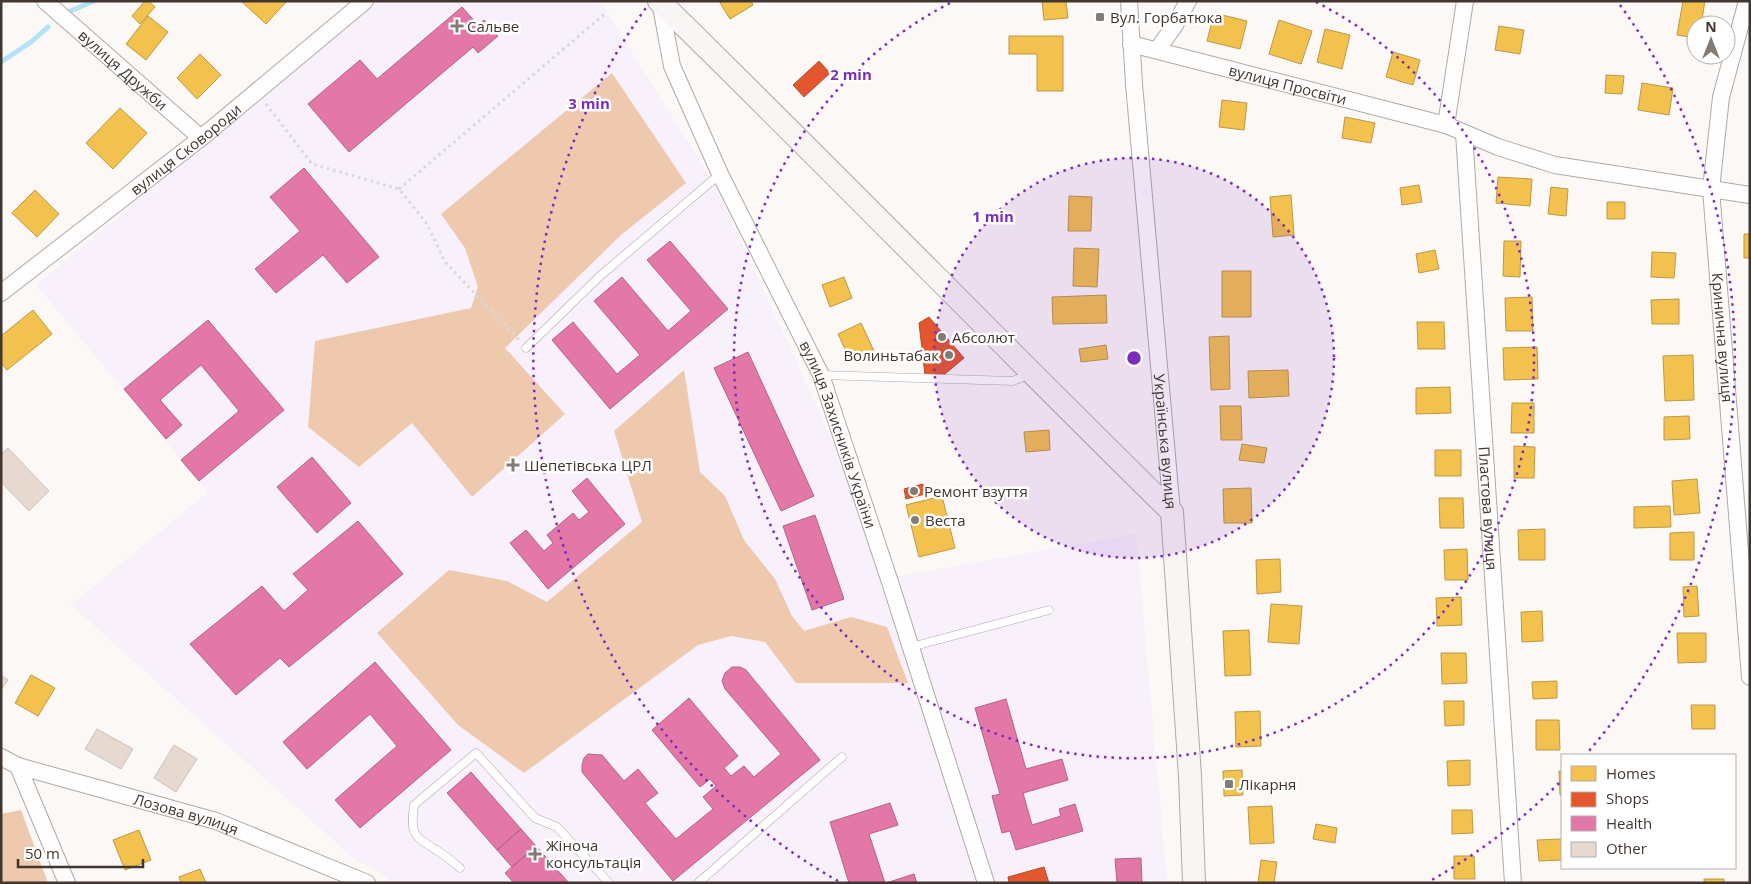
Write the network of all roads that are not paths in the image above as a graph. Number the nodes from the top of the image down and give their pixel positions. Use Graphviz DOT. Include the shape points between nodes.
graph roads {
  1 [pos="45,1"];
  2 [pos="660,1"];
  3 [pos="1129,1"];
  4 [pos="1188,1"];
  5 [pos="1465,1"];
  6 [pos="1747,1"];
  7 [pos="360,2"];
  8 [pos="1131,44"];
  9 [pos="1156,50"];
  10 [pos="1446,124"];
  11 [pos="1464,133"];
  12 [pos="201,138"];
  13 [pos="720,174"];
  14 [pos="1711,188"];
  15 [pos="1750,195"];
  16 [pos="1,293"];
  17 [pos="526,348"];
  18 [pos="1032,374"];
  19 [pos="821,375"];
  20 [pos="1172,512"];
  21 [pos="1050,610"];
  22 [pos="912,647"];
  23 [pos="1750,677"];
  24 [pos="1,757"];
  25 [pos="842,757"];
  26 [pos="18,766"];
  27 [pos="460,868"];
  28 [pos="67,883"];
  29 [pos="367,883"];
  30 [pos="609,883"];
  31 [pos="698,883"];
  32 [pos="986,883"];
  33 [pos="1194,883"];
  34 [pos="1513,883"];
  1 -- 12 [label="street, вулиця Дружби"];
  2 -- 13 [label="street, вулиця Захисників України" via="672,66"];
  2 -- 18 [label="main road, вулиця Захисників України"];
  3 -- 8 [label="street, Українська вулиця"];
  4 -- 9 [label="street"];
  5 -- 10 [label="street"];
  6 -- 14 [label="street, Кринична вулиця" via="1721,97"];
  7 -- 12 [label="street, вулиця Сковороди"];
  8 -- 9 [label="street, вулиця Просвіти"];
  8 -- 20 [label="street, Українська вулиця"];
  9 -- 10 [label="street, вулиця Просвіти"];
  10 -- 11 [label="street, вулиця Просвіти"];
  11 -- 14 [label="street, вулиця Просвіти" via="1555,165"];
  11 -- 34 [label="street, Пластова вулиця"];
  12 -- 16 [label="street, вулиця Сковороди"];
  13 -- 17 [label="lane" via="600,276"];
  13 -- 19 [label="street, вулиця Захисників України"];
  14 -- 15 [label="street, вулиця Просвіти"];
  14 -- 23 [label="street, Кринична вулиця"];
  18 -- 19 [label="lane" via="1013,381"];
  18 -- 20 [label="main road, вулиця Захисників України"];
  19 -- 22 [label="street, вулиця Захисників України"];
  20 -- 33 [label="main road, Українська вулиця"];
  21 -- 22 [label="lane"];
  22 -- 32 [label="street, вулиця Захисників України"];
  24 -- 26 [label="street, Лозова вулиця"];
  25 -- 31 [label="lane"];
  26 -- 28 [label="street"];
  26 -- 29 [label="street, Лозова вулиця" via="216,821"];
  27 -- 30 [label="lane" via="421,842 414,833 412,818 414,805 476,753 535,818 557,827"];
}
